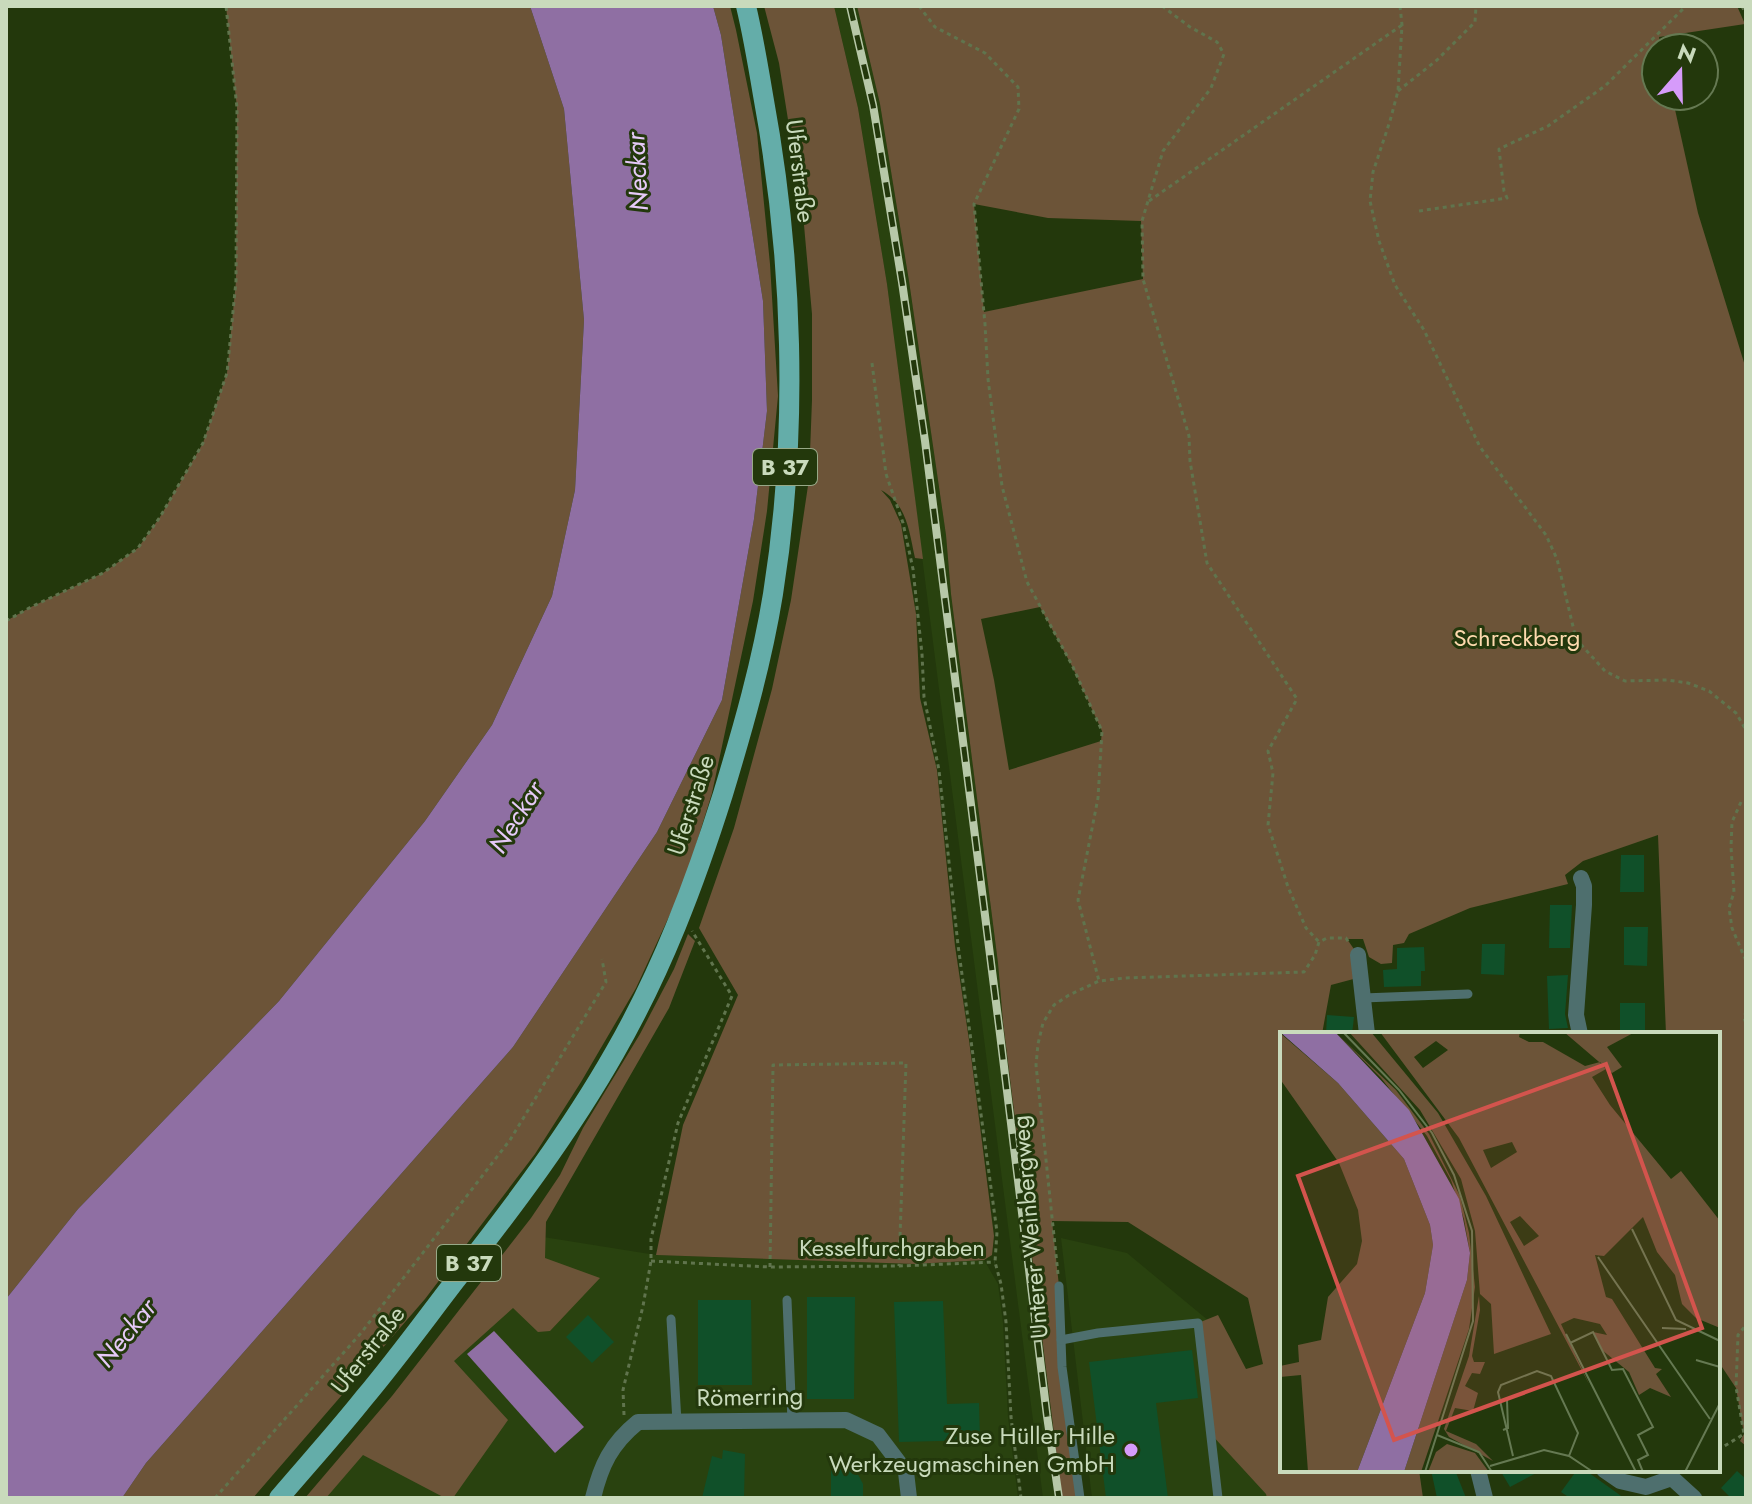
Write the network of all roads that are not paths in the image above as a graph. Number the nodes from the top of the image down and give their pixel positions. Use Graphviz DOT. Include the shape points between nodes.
graph roads {
  1 [pos="746,6"];
  2 [pos="1581,878"];
  3 [pos="1358,955"];
  4 [pos="1468,994"];
  5 [pos="1363,998"];
  6 [pos="1367,1032"];
  7 [pos="1580,1032"];
  8 [pos="1059,1286"];
  9 [pos="787,1300"];
  10 [pos="671,1319"];
  11 [pos="1061,1340"];
  12 [pos="792,1421"];
  13 [pos="677,1422"];
  14 [pos="1478,1472"];
  15 [pos="1607,1472"];
  16 [pos="1670,1474"];
  17 [pos="279,1498"];
  18 [pos="593,1498"];
  19 [pos="909,1498"];
  20 [pos="1080,1498"];
  21 [pos="1218,1498"];
  22 [pos="1485,1498"];
  23 [pos="1694,1498"];
  1 -- 17 [label="main road, Uferstraße / B 37" via="780,209 789,388 772,596 747,714 709,838 652,983 570,1125 525,1192"];
  2 -- 7 [label="street"];
  3 -- 5 [label="street"];
  4 -- 5 [label="lane"];
  5 -- 6 [label="street"];
  8 -- 11 [label="lane, Unterer Weinbergweg"];
  9 -- 12 [label="lane"];
  10 -- 13 [label="lane"];
  11 -- 20 [label="lane, Unterer Weinbergweg"];
  11 -- 21 [label="lane" via="1198,1323"];
  12 -- 13 [label="street, Römerring"];
  12 -- 19 [label="street, Römerring" via="846,1420 878,1435 906,1472"];
  13 -- 18 [label="street, Römerring" via="638,1422 628,1430 609,1451"];
  14 -- 22 [label="street"];
  15 -- 16 [label="street" via="1646,1487"];
  16 -- 23 [label="street"];
}
